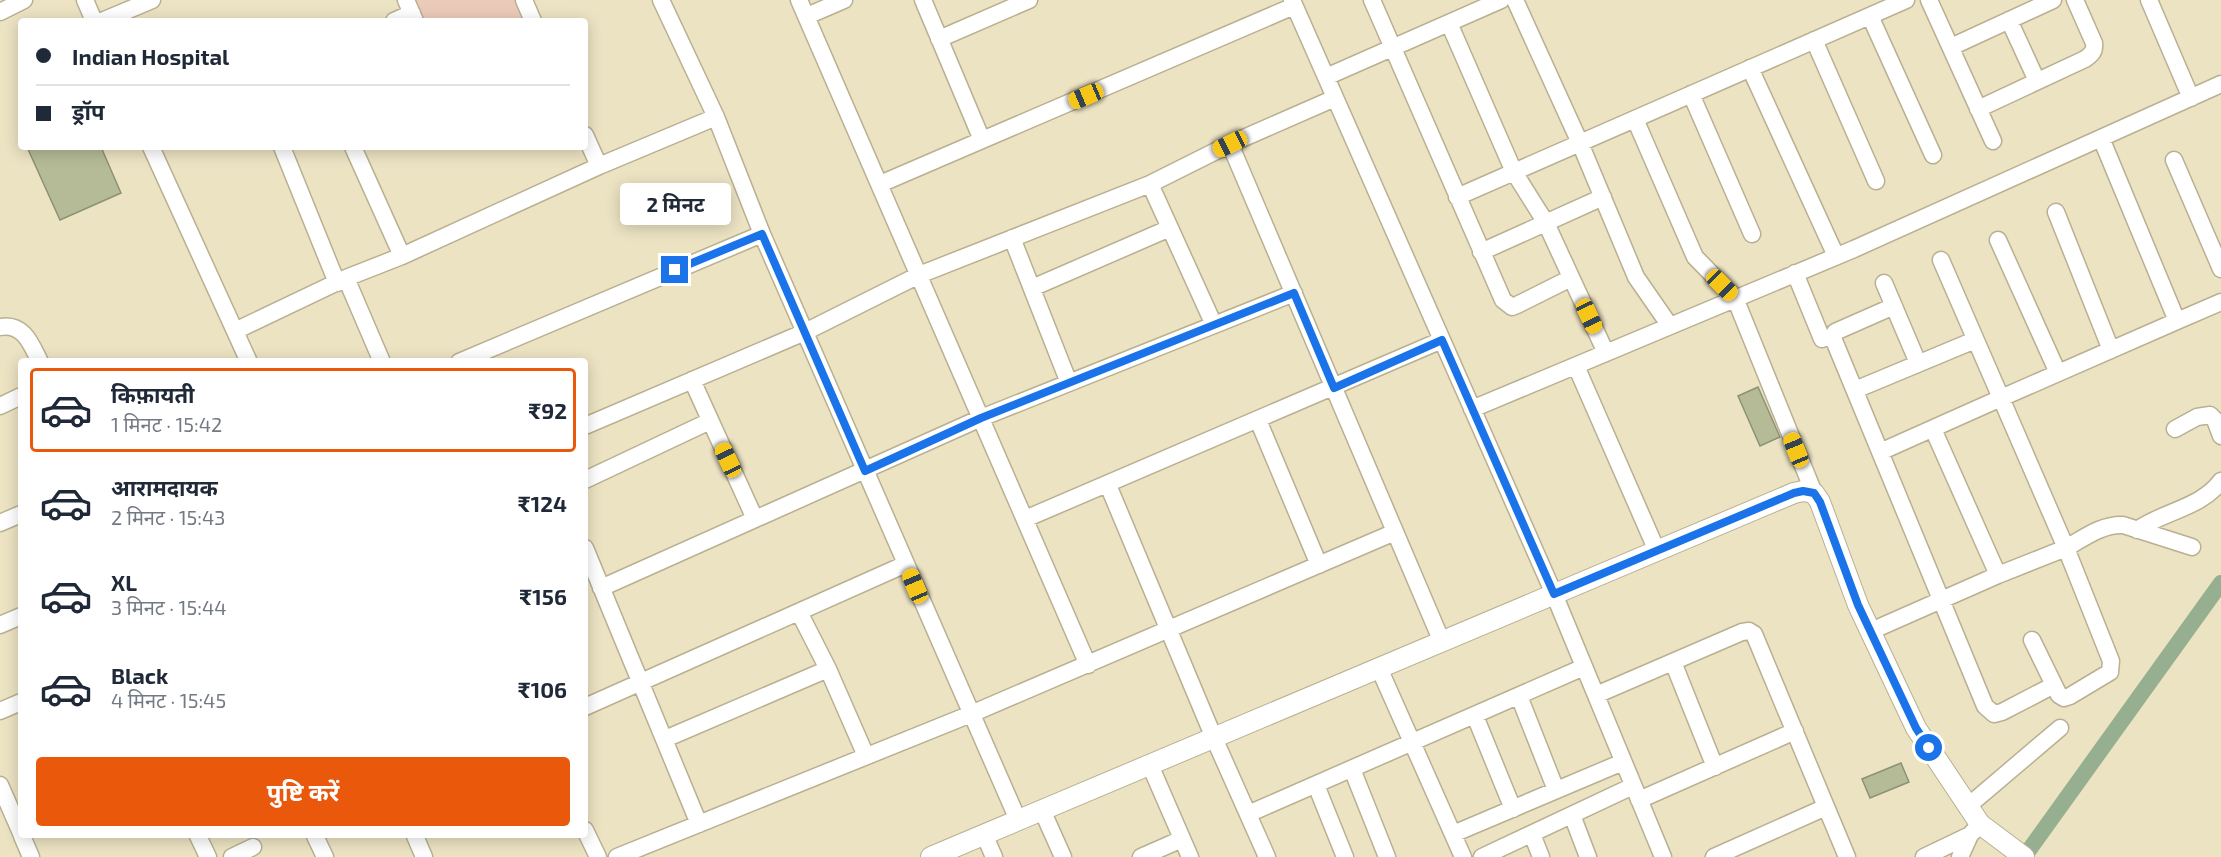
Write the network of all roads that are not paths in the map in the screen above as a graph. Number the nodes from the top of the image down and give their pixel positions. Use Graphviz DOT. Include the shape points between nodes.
graph roads {
  1 [pos="24,0"];
  2 [pos="85,0"];
  3 [pos="152,0"];
  4 [pos="524,0"];
  5 [pos="661,0"];
  6 [pos="799,0"];
  7 [pos="844,0"];
  8 [pos="923,0"];
  9 [pos="1029,0"];
  10 [pos="1372,0"];
  11 [pos="1501,0"];
  12 [pos="1515,0"];
  13 [pos="1906,0"];
  14 [pos="1929,0"];
  15 [pos="2054,0"];
  16 [pos="2075,0"];
  17 [pos="2149,0"];
  18 [pos="1293,3"];
  19 [pos="0,12"];
  20 [pos="807,16"];
  21 [pos="1870,16"];
  22 [pos="93,18"];
  23 [pos="109,18"];
  24 [pos="532,18"];
  25 [pos="2009,20"];
  26 [pos="1449,23"];
  27 [pos="939,39"];
  28 [pos="1814,40"];
  29 [pos="1951,47"];
  30 [pos="1393,48"];
  31 [pos="1750,69"];
  32 [pos="1326,77"];
  33 [pos="2037,81"];
  34 [pos="2221,84"];
  35 [pos="1691,94"];
  36 [pos="1335,98"];
  37 [pos="2191,98"];
  38 [pos="1978,109"];
  39 [pos="716,117"];
  40 [pos="1635,119"];
  41 [pos="2101,138"];
  42 [pos="981,140"];
  43 [pos="1993,141"];
  44 [pos="588,142"];
  45 [pos="1580,143"];
  46 [pos="1230,144"];
  47 [pos="152,150"];
  48 [pos="283,150"];
  49 [pos="354,150"];
  50 [pos="1933,155"];
  51 [pos="2174,160"];
  52 [pos="599,166"];
  53 [pos="1514,171"];
  54 [pos="1876,181"];
  55 [pos="880,184"];
  56 [pos="1150,184"];
  57 [pos="1457,197"];
  58 [pos="1603,197"];
  59 [pos="2056,212"];
  60 [pos="1546,223"];
  61 [pos="1170,228"];
  62 [pos="762,234"];
  63 [pos="1752,234"];
  64 [pos="1012,238"];
  65 [pos="1998,240"];
  66 [pos="1481,252"];
  67 [pos="402,256"];
  68 [pos="1836,256"];
  69 [pos="1941,260"];
  70 [pos="2221,269"];
  71 [pos="1795,273"];
  72 [pos="919,275"];
  73 [pos="1571,278"];
  74 [pos="341,281"];
  75 [pos="1884,283"];
  76 [pos="1032,288"];
  77 [pos="1294,293"];
  78 [pos="1736,298"];
  79 [pos="2221,302"];
  80 [pos="1894,306"];
  81 [pos="2177,321"];
  82 [pos="1214,325"];
  83 [pos="1670,326"];
  84 [pos="0,327"];
  85 [pos="237,330"];
  86 [pos="805,332"];
  87 [pos="1822,339"];
  88 [pos="1442,340"];
  89 [pos="1975,340"];
  90 [pos="2112,350"];
  91 [pos="1606,353"];
  92 [pos="38,358"];
  93 [pos="248,358"];
  94 [pos="380,358"];
  95 [pos="468,358"];
  96 [pos="1918,363"];
  97 [pos="1576,366"];
  98 [pos="2058,373"];
  99 [pos="692,380"];
  100 [pos="1069,383"];
  101 [pos="1334,388"];
  102 [pos="1855,390"];
  103 [pos="18,397"];
  104 [pos="2001,398"];
  105 [pos="0,406"];
  106 [pos="1472,409"];
  107 [pos="981,418"];
  108 [pos="1258,420"];
  109 [pos="710,421"];
  110 [pos="588,425"];
  111 [pos="1933,429"];
  112 [pos="2175,429"];
  113 [pos="2221,436"];
  114 [pos="1880,452"];
  115 [pos="865,471"];
  116 [pos="588,479"];
  117 [pos="2221,481"];
  118 [pos="1108,485"];
  119 [pos="1814,493"];
  120 [pos="18,515"];
  121 [pos="755,519"];
  122 [pos="1025,519"];
  123 [pos="0,523"];
  124 [pos="2138,530"];
  125 [pos="1395,532"];
  126 [pos="2192,547"];
  127 [pos="2066,549"];
  128 [pos="1657,551"];
  129 [pos="588,556"];
  130 [pos="906,564"];
  131 [pos="1319,565"];
  132 [pos="1998,575"];
  133 [pos="601,588"];
  134 [pos="1554,594"];
  135 [pos="1941,600"];
  136 [pos="799,612"];
  137 [pos="18,617"];
  138 [pos="0,625"];
  139 [pos="1169,631"];
  140 [pos="1871,631"];
  141 [pos="2032,640"];
  142 [pos="1442,642"];
  143 [pos="1673,662"];
  144 [pos="1088,664"];
  145 [pos="1584,667"];
  146 [pos="1379,668"];
  147 [pos="828,669"];
  148 [pos="639,683"];
  149 [pos="2054,685"];
  150 [pos="1596,695"];
  151 [pos="1519,696"];
  152 [pos="18,703"];
  153 [pos="588,706"];
  154 [pos="0,711"];
  155 [pos="971,714"];
  156 [pos="1475,716"];
  157 [pos="2060,728"];
  158 [pos="1795,731"];
  159 [pos="1214,738"];
  160 [pos="665,739"];
  161 [pos="1413,744"];
  162 [pos="866,756"];
  163 [pos="1623,762"];
  164 [pos="1150,765"];
  165 [pos="1715,767"];
  166 [pos="1352,769"];
  167 [pos="1316,784"];
  168 [pos="0,785"];
  169 [pos="1556,790"];
  170 [pos="1636,793"];
  171 [pos="1826,807"];
  172 [pos="1966,807"];
  173 [pos="1513,808"];
  174 [pos="1042,810"];
  175 [pos="1248,814"];
  176 [pos="1572,815"];
  177 [pos="1018,820"];
  178 [pos="18,825"];
  179 [pos="699,825"];
  180 [pos="1975,830"];
  181 [pos="984,834"];
  182 [pos="1453,834"];
  183 [pos="1532,834"];
  184 [pos="588,836"];
  185 [pos="24,838"];
  186 [pos="199,838"];
  187 [pos="316,838"];
  188 [pos="416,838"];
  189 [pos="1182,839"];
  190 [pos="253,847"];
  191 [pos="31,857"];
  192 [pos="208,857"];
  193 [pos="232,857"];
  194 [pos="325,857"];
  195 [pos="424,857"];
  196 [pos="598,857"];
  197 [pos="617,857"];
  198 [pos="931,857"];
  199 [pos="994,857"];
  200 [pos="1063,857"];
  201 [pos="1142,857"];
  202 [pos="1190,857"];
  203 [pos="1267,857"];
  204 [pos="1346,857"];
  205 [pos="1387,857"];
  206 [pos="1463,857"];
  207 [pos="1482,857"];
  208 [pos="1541,857"];
  209 [pos="1588,857"];
  210 [pos="1663,857"];
  211 [pos="1714,857"];
  212 [pos="1847,857"];
  213 [pos="1924,857"];
  214 [pos="1960,857"];
  215 [pos="2024,857"];
  1 -- 19 [label="street"];
  2 -- 22 [label="street"];
  3 -- 23 [label="street"];
  4 -- 24 [label="street"];
  5 -- 39 [label="street"];
  6 -- 20 [label="street"];
  7 -- 20 [label="street"];
  8 -- 27 [label="street"];
  9 -- 27 [label="street"];
  10 -- 30 [label="street"];
  11 -- 26 [label="street"];
  12 -- 45 [label="street"];
  13 -- 21 [label="street"];
  14 -- 29 [label="street"];
  15 -- 25 [label="street"];
  16 -- 33 [label="street" via="2095,49 2085,59"];
  17 -- 37 [label="street"];
  18 -- 32 [label="street"];
  18 -- 42 [label="street"];
  20 -- 55 [label="street"];
  21 -- 28 [label="street"];
  21 -- 50 [label="street"];
  25 -- 29 [label="street"];
  25 -- 33 [label="street"];
  26 -- 30 [label="street"];
  26 -- 53 [label="street"];
  27 -- 42 [label="street"];
  28 -- 31 [label="street"];
  28 -- 54 [label="street"];
  29 -- 38 [label="street"];
  30 -- 32 [label="street"];
  30 -- 57 [label="street"];
  31 -- 35 [label="street"];
  31 -- 68 [label="street"];
  32 -- 36 [label="street"];
  33 -- 38 [label="street"];
  34 -- 37 [label="street"];
  35 -- 40 [label="street"];
  35 -- 63 [label="street"];
  36 -- 46 [label="street"];
  36 -- 88 [label="street"];
  37 -- 41 [label="street"];
  38 -- 43 [label="street"];
  39 -- 52 [label="street"];
  39 -- 62 [label="street"];
  40 -- 45 [label="street"];
  40 -- 78 [label="street" via="1695,257"];
  41 -- 68 [label="street"];
  41 -- 81 [label="street"];
  42 -- 55 [label="street"];
  44 -- 52 [label="street"];
  45 -- 53 [label="street"];
  45 -- 58 [label="street"];
  46 -- 56 [label="street"];
  46 -- 77 [label="street"];
  47 -- 85 [label="street"];
  48 -- 74 [label="street"];
  49 -- 67 [label="street"];
  51 -- 70 [label="street"];
  52 -- 67 [label="street"];
  53 -- 57 [label="street"];
  53 -- 60 [label="street"];
  55 -- 72 [label="street"];
  56 -- 61 [label="street"];
  56 -- 64 [label="street"];
  57 -- 66 [label="street"];
  58 -- 60 [label="street"];
  58 -- 83 [label="street" via="1636,277"];
  59 -- 90 [label="street"];
  60 -- 66 [label="street"];
  60 -- 73 [label="street"];
  61 -- 76 [label="street"];
  61 -- 82 [label="street"];
  62 -- 86 [label="street"];
  62 -- 95 [label="street"];
  64 -- 72 [label="street"];
  64 -- 76 [label="street"];
  65 -- 98 [label="street"];
  66 -- 73 [label="street" via="1503,300 1512,307"];
  67 -- 74 [label="street"];
  68 -- 71 [label="street"];
  69 -- 89 [label="street"];
  71 -- 78 [label="street"];
  71 -- 87 [label="street"];
  72 -- 86 [label="street"];
  72 -- 107 [label="street"];
  73 -- 91 [label="street"];
  74 -- 85 [label="street"];
  74 -- 94 [label="street"];
  75 -- 80 [label="street"];
  76 -- 100 [label="street"];
  77 -- 82 [label="street"];
  77 -- 101 [label="street"];
  78 -- 83 [label="street"];
  78 -- 119 [label="street"];
  79 -- 81 [label="street"];
  80 -- 96 [label="street"];
  80 -- 102 [label="street" via="1833,335"];
  81 -- 90 [label="street"];
  82 -- 100 [label="street"];
  83 -- 91 [label="street"];
  84 -- 92 [label="street" via="18,328"];
  85 -- 93 [label="street"];
  86 -- 99 [label="street"];
  86 -- 115 [label="street"];
  88 -- 101 [label="street"];
  88 -- 106 [label="street"];
  89 -- 96 [label="street"];
  89 -- 104 [label="street"];
  90 -- 98 [label="street"];
  91 -- 97 [label="street"];
  96 -- 102 [label="street"];
  97 -- 106 [label="street"];
  97 -- 128 [label="street"];
  98 -- 104 [label="street"];
  99 -- 109 [label="street"];
  99 -- 110 [label="street"];
  100 -- 107 [label="street"];
  101 -- 108 [label="street"];
  101 -- 125 [label="street"];
  102 -- 114 [label="street"];
  103 -- 105 [label="street"];
  104 -- 111 [label="street"];
  104 -- 127 [label="street"];
  106 -- 134 [label="street"];
  107 -- 115 [label="street"];
  107 -- 122 [label="street"];
  108 -- 118 [label="street"];
  108 -- 131 [label="street"];
  109 -- 116 [label="street"];
  109 -- 121 [label="street"];
  111 -- 114 [label="street"];
  111 -- 132 [label="street"];
  112 -- 113 [label="street" via="2210,415"];
  114 -- 135 [label="street"];
  115 -- 121 [label="street"];
  115 -- 130 [label="street"];
  117 -- 124 [label="street" via="2201,500 2152,520"];
  118 -- 122 [label="street"];
  118 -- 139 [label="street"];
  119 -- 128 [label="street" via="1794,493"];
  119 -- 140 [label="street"];
  120 -- 123 [label="street"];
  121 -- 133 [label="street"];
  122 -- 144 [label="street"];
  124 -- 126 [label="street"];
  124 -- 127 [label="street" via="2123,525 2104,527"];
  125 -- 131 [label="street"];
  125 -- 142 [label="street"];
  127 -- 132 [label="street"];
  127 -- 149 [label="street" via="2112,666 2105,676 2064,698"];
  128 -- 134 [label="street"];
  129 -- 133 [label="street"];
  130 -- 136 [label="street"];
  130 -- 155 [label="street"];
  131 -- 139 [label="street"];
  132 -- 135 [label="street"];
  133 -- 148 [label="street"];
  134 -- 142 [label="street"];
  134 -- 145 [label="street"];
  135 -- 140 [label="street"];
  135 -- 149 [label="street" via="1988,711 2002,712"];
  136 -- 147 [label="street"];
  136 -- 148 [label="street"];
  137 -- 138 [label="street"];
  139 -- 144 [label="street"];
  139 -- 159 [label="street"];
  140 -- 172 [label="street" via="1916,728"];
  141 -- 149 [label="street"];
  142 -- 146 [label="street"];
  143 -- 150 [label="street"];
  143 -- 158 [label="street" via="1749,631 1757,639"];
  143 -- 165 [label="street"];
  144 -- 155 [label="street"];
  145 -- 150 [label="street"];
  145 -- 151 [label="street"];
  146 -- 159 [label="street"];
  146 -- 161 [label="street"];
  147 -- 160 [label="street"];
  147 -- 162 [label="street"];
  148 -- 153 [label="street"];
  148 -- 160 [label="street"];
  150 -- 163 [label="street"];
  151 -- 156 [label="street"];
  151 -- 169 [label="street"];
  152 -- 154 [label="street"];
  155 -- 162 [label="street"];
  155 -- 177 [label="street"];
  156 -- 161 [label="street"];
  156 -- 173 [label="street"];
  157 -- 172 [label="street"];
  158 -- 165 [label="street"];
  158 -- 171 [label="street"];
  159 -- 164 [label="street"];
  159 -- 175 [label="street"];
  160 -- 179 [label="street"];
  161 -- 166 [label="street"];
  161 -- 182 [label="street"];
  162 -- 179 [label="street"];
  163 -- 169 [label="street"];
  163 -- 170 [label="street"];
  164 -- 174 [label="street"];
  164 -- 189 [label="street"];
  165 -- 170 [label="street"];
  166 -- 167 [label="street"];
  166 -- 205 [label="street"];
  167 -- 175 [label="street"];
  167 -- 204 [label="street"];
  168 -- 178 [label="street"];
  169 -- 173 [label="street"];
  170 -- 176 [label="street"];
  170 -- 210 [label="street"];
  171 -- 211 [label="street"];
  171 -- 212 [label="street"];
  172 -- 180 [label="street"];
  173 -- 182 [label="street"];
  174 -- 177 [label="street"];
  174 -- 200 [label="street"];
  175 -- 203 [label="street"];
  176 -- 183 [label="street"];
  176 -- 209 [label="street"];
  177 -- 181 [label="street"];
  179 -- 197 [label="street"];
  180 -- 213 [label="street"];
  180 -- 214 [label="street"];
  180 -- 215 [label="street"];
  181 -- 198 [label="street"];
  181 -- 199 [label="street"];
  182 -- 206 [label="street"];
  183 -- 207 [label="street"];
  183 -- 208 [label="street"];
  184 -- 196 [label="street"];
  185 -- 191 [label="street"];
  186 -- 192 [label="street"];
  187 -- 194 [label="street"];
  188 -- 195 [label="street"];
  189 -- 201 [label="street"];
  189 -- 202 [label="street"];
  190 -- 193 [label="street"];
}
